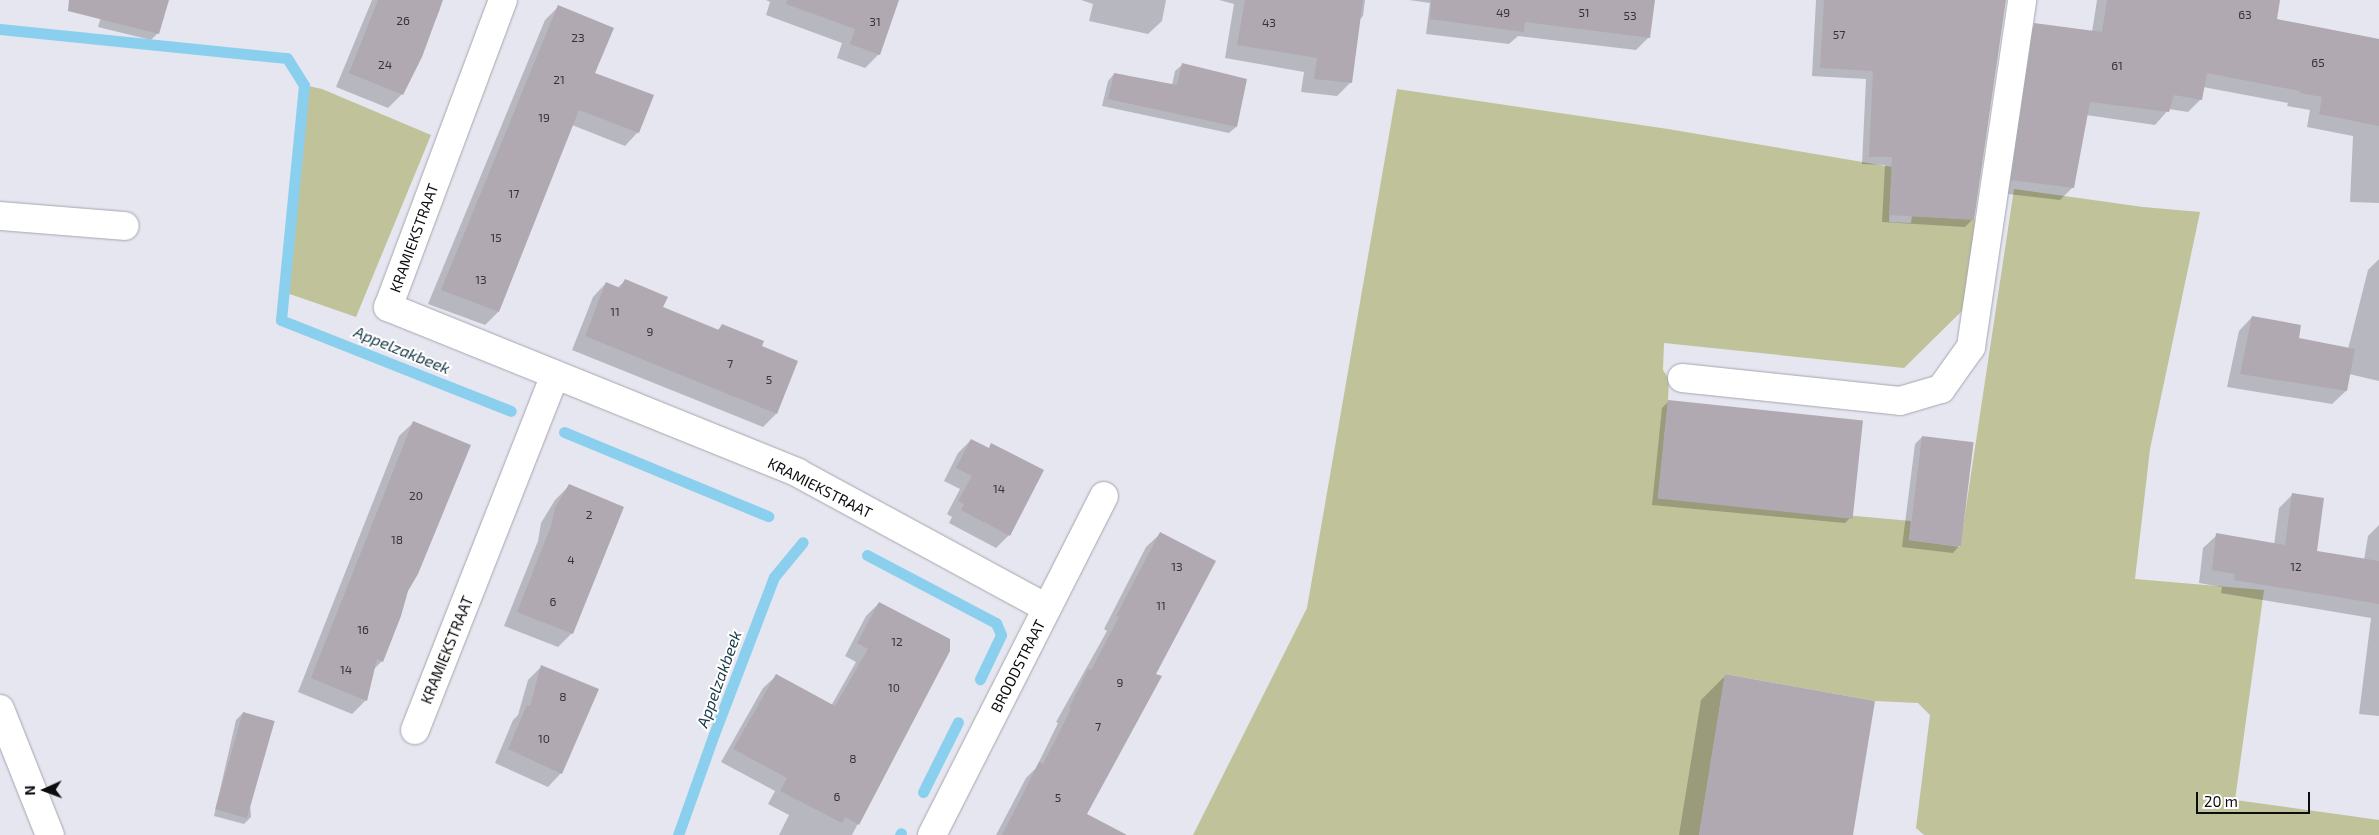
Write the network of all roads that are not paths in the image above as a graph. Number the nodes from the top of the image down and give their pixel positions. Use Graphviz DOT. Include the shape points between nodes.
graph roads {
  1 [pos="503,0"];
  2 [pos="2022,0"];
  3 [pos="0,216"];
  4 [pos="125,226"];
  5 [pos="555,375"];
  6 [pos="1682,378"];
  7 [pos="1104,496"];
  8 [pos="1047,608"];
  9 [pos="0,709"];
  10 [pos="415,730"];
  11 [pos="50,835"];
  12 [pos="932,835"];
  1 -- 5 [label="street, KRAMIEKSTRAAT" via="388,307"];
  2 -- 6 [label="street" via="1971,347 1941,389 1900,401"];
  3 -- 4 [label="street"];
  5 -- 8 [label="street, KRAMIEKSTRAAT" via="798,473"];
  5 -- 10 [label="street, KRAMIEKSTRAAT"];
  7 -- 8 [label="street, BROODSTRAAT"];
  8 -- 12 [label="street, BROODSTRAAT"];
  9 -- 11 [label="street"];
}
